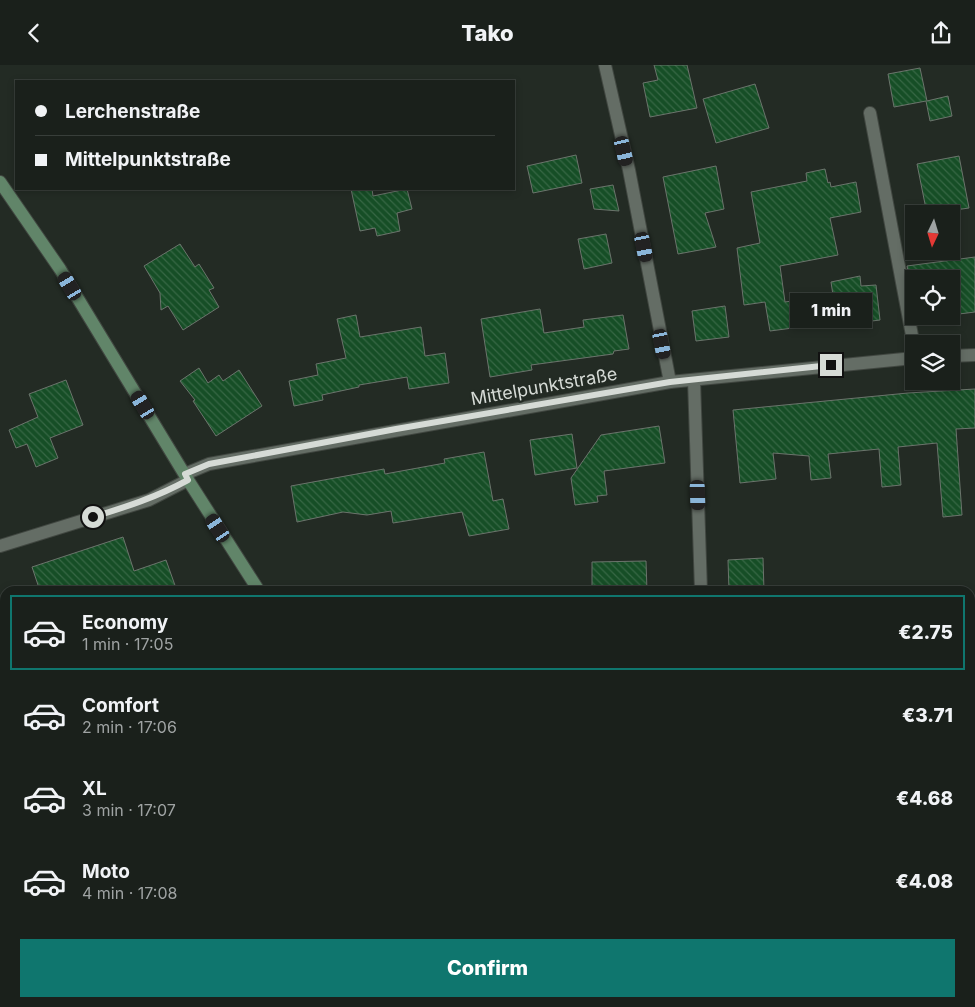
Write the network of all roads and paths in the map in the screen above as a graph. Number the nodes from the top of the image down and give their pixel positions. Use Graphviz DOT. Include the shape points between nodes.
graph roads {
  1 [pos="606,65"];
  2 [pos="870,113"];
  3 [pos="0,182"];
  4 [pos="912,335"];
  5 [pos="975,355"];
  6 [pos="960,356"];
  7 [pos="905,359"];
  8 [pos="694,380"];
  9 [pos="670,382"];
  10 [pos="186,477"];
  11 [pos="0,546"];
  12 [pos="256,586"];
  13 [pos="701,586"];
  1 -- 9 [label="street"];
  2 -- 4 [label="street"];
  3 -- 10 [label="main road" via="60,269"];
  5 -- 6 [label="street"];
  7 -- 8 [label="street, Mittelpunktstraße"];
  8 -- 9 [label="street, Mittelpunktstraße"];
  8 -- 13 [label="street"];
  9 -- 10 [label="street, Mittelpunktstraße" via="209,464"];
  10 -- 11 [label="street, Mittelpunktstraße" via="149,500"];
  10 -- 12 [label="main road"];
}
